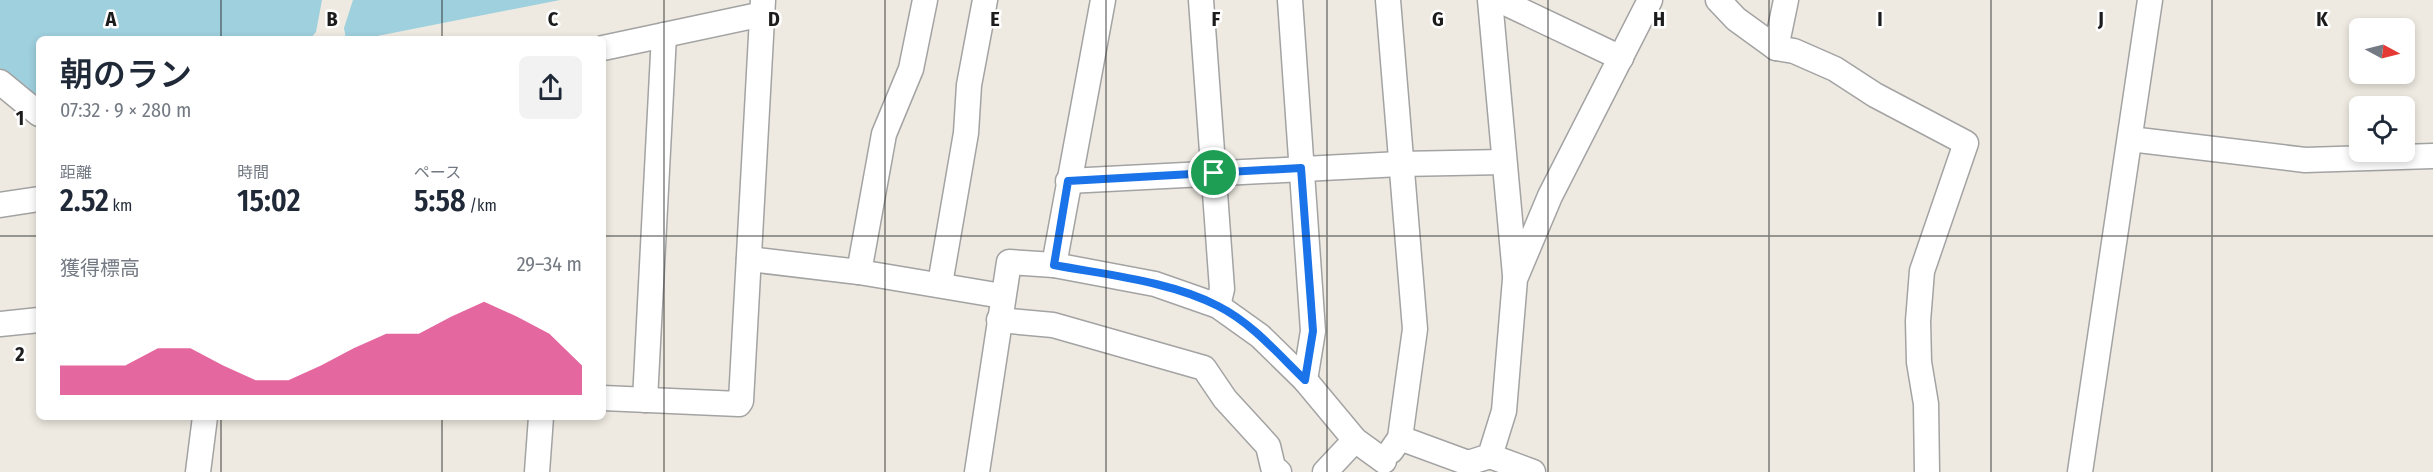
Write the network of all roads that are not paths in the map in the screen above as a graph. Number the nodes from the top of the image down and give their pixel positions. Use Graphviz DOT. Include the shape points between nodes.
graph roads {
  1 [pos="925,0"];
  2 [pos="985,0"];
  3 [pos="1103,0"];
  4 [pos="1201,0"];
  5 [pos="1290,0"];
  6 [pos="1388,0"];
  7 [pos="1490,0"];
  8 [pos="1499,0"];
  9 [pos="1650,0"];
  10 [pos="1718,0"];
  11 [pos="1786,0"];
  12 [pos="2150,0"];
  13 [pos="763,7"];
  14 [pos="663,35"];
  15 [pos="606,47"];
  16 [pos="1776,48"];
  17 [pos="1622,58"];
  18 [pos="0,82"];
  19 [pos="36,112"];
  20 [pos="2130,140"];
  21 [pos="2433,156"];
  22 [pos="1504,162"];
  23 [pos="1400,164"];
  24 [pos="1301,168"];
  25 [pos="1214,173"];
  26 [pos="1068,181"];
  27 [pos="36,199"];
  28 [pos="0,205"];
  29 [pos="749,259"];
  30 [pos="1054,265"];
  31 [pos="859,272"];
  32 [pos="1515,279"];
  33 [pos="940,284"];
  34 [pos="1002,296"];
  35 [pos="1218,306"];
  36 [pos="36,320"];
  37 [pos="999,320"];
  38 [pos="0,324"];
  39 [pos="1305,380"];
  40 [pos="606,398"];
  41 [pos="645,400"];
  42 [pos="205,420"];
  43 [pos="541,420"];
  44 [pos="1400,438"];
  45 [pos="1355,440"];
  46 [pos="1490,456"];
  47 [pos="1383,466"];
  48 [pos="198,472"];
  49 [pos="537,472"];
  50 [pos="977,472"];
  51 [pos="1279,472"];
  52 [pos="1325,472"];
  53 [pos="1533,472"];
  54 [pos="1927,472"];
  55 [pos="2080,472"];
  1 -- 31 [label="street" via="911,69 884,134"];
  2 -- 33 [label="street"];
  3 -- 26 [label="street"];
  4 -- 25 [label="street"];
  5 -- 24 [label="street"];
  6 -- 23 [label="street"];
  7 -- 22 [label="street"];
  8 -- 17 [label="street"];
  9 -- 17 [label="street"];
  10 -- 16 [label="street" via="1736,19"];
  11 -- 16 [label="street"];
  12 -- 20 [label="street"];
  13 -- 14 [label="street"];
  13 -- 29 [label="street"];
  14 -- 15 [label="street"];
  14 -- 41 [label="street"];
  16 -- 54 [label="street" via="1794,51 1835,69 1966,143 1922,271 1918,352 1926,404"];
  17 -- 32 [label="street" via="1550,196"];
  18 -- 19 [label="street"];
  20 -- 21 [label="street" via="2306,160"];
  20 -- 55 [label="street"];
  22 -- 23 [label="street"];
  22 -- 32 [label="street"];
  23 -- 24 [label="street"];
  23 -- 44 [label="street" via="1415,329"];
  24 -- 25 [label="street"];
  24 -- 39 [label="street" via="1313,331"];
  25 -- 26 [label="street"];
  25 -- 35 [label="street" via="1222,289"];
  26 -- 30 [label="street"];
  27 -- 28 [label="street"];
  29 -- 31 [label="street"];
  29 -- 41 [label="street" via="739,404"];
  30 -- 34 [label="street" via="1009,262"];
  30 -- 35 [label="street" via="1155,284"];
  31 -- 33 [label="street"];
  32 -- 46 [label="street" via="1504,411"];
  33 -- 34 [label="street"];
  34 -- 37 [label="street"];
  35 -- 39 [label="street" via="1260,336"];
  36 -- 38 [label="street"];
  37 -- 50 [label="street"];
  37 -- 51 [label="street" via="1053,325 1204,368 1225,399 1268,446 1273,467"];
  39 -- 45 [label="street"];
  40 -- 41 [label="street"];
  42 -- 48 [label="street"];
  43 -- 49 [label="street"];
  44 -- 46 [label="street" via="1468,463"];
  44 -- 47 [label="street"];
  45 -- 47 [label="street"];
  45 -- 52 [label="street"];
  46 -- 53 [label="street"];
}
